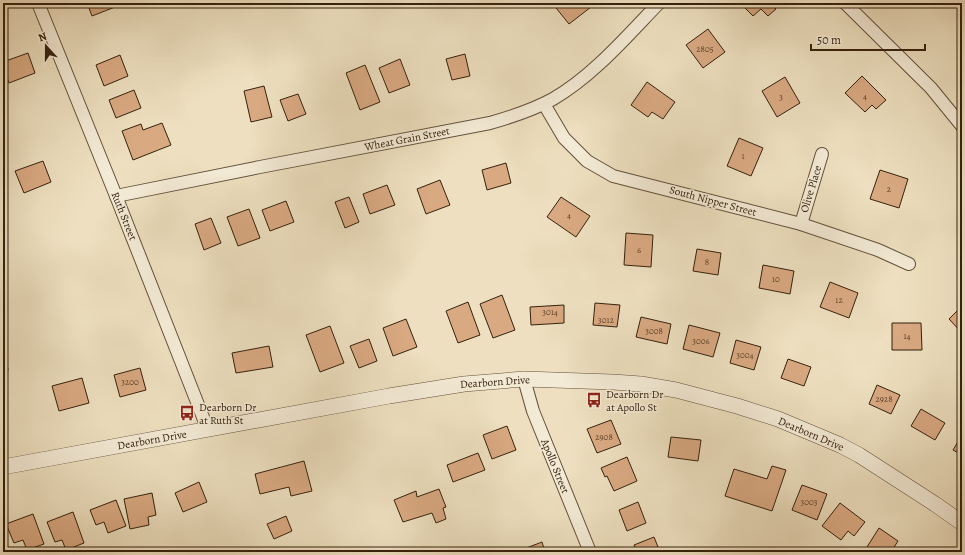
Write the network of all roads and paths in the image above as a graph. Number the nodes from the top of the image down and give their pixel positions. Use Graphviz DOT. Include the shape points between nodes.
graph roads {
  1 [pos="38,3"];
  2 [pos="660,3"];
  3 [pos="846,3"];
  4 [pos="544,104"];
  5 [pos="962,126"];
  6 [pos="822,154"];
  7 [pos="116,196"];
  8 [pos="801,224"];
  9 [pos="909,264"];
  10 [pos="524,379"];
  11 [pos="208,430"];
  12 [pos="3,466"];
  13 [pos="962,524"];
  14 [pos="590,552"];
  1 -- 7 [label="street, Ruth Street"];
  2 -- 4 [label="street, Wheat Grain Street" via="596,66 575,84"];
  3 -- 5 [label="street" via="931,88"];
  4 -- 7 [label="street, Wheat Grain Street" via="490,123"];
  4 -- 8 [label="street, South Nipper Street" via="564,138 587,161 613,176"];
  6 -- 8 [label="street, Olive Place"];
  7 -- 11 [label="street, Ruth Street"];
  8 -- 9 [label="street, South Nipper Street" via="878,250"];
  10 -- 11 [label="street, Dearborn Drive" via="456,385"];
  10 -- 13 [label="street, Dearborn Drive" via="641,384 710,398 764,415 859,455"];
  10 -- 14 [label="street, Apollo Street" via="533,411"];
  11 -- 12 [label="street, Dearborn Drive"];
}
